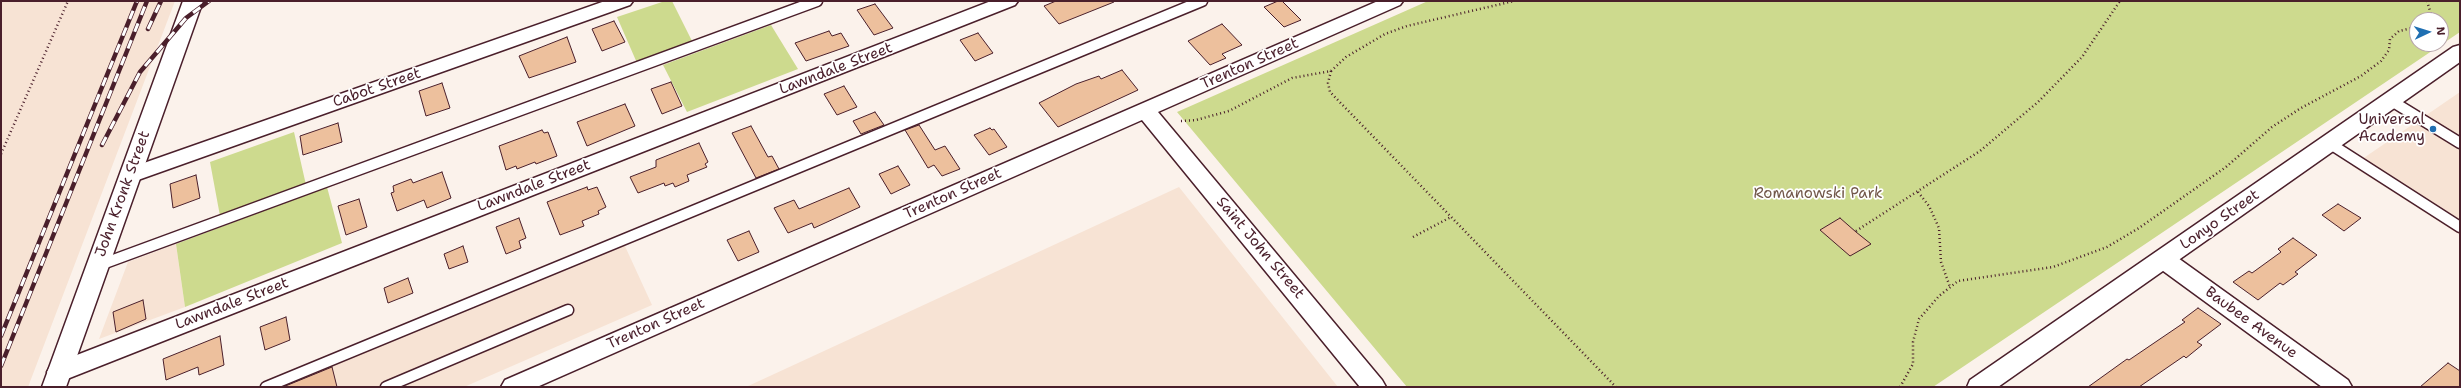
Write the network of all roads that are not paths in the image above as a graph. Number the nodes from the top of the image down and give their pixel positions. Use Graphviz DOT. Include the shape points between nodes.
graph roads {
  1 [pos="193,1"];
  2 [pos="624,1"];
  3 [pos="817,1"];
  4 [pos="1009,1"];
  5 [pos="1202,1"];
  6 [pos="1394,1"];
  7 [pos="1370,5"];
  8 [pos="2460,52"];
  9 [pos="2390,100"];
  10 [pos="1145,110"];
  11 [pos="2329,143"];
  12 [pos="2460,143"];
  13 [pos="131,175"];
  14 [pos="2460,227"];
  15 [pos="2163,260"];
  16 [pos="98,266"];
  17 [pos="568,310"];
  18 [pos="56,380"];
  19 [pos="266,387"];
  20 [pos="386,387"];
  21 [pos="513,387"];
  22 [pos="1374,387"];
  23 [pos="1980,387"];
  24 [pos="2340,387"];
  1 -- 13 [label="street, John Kronk Street"];
  2 -- 13 [label="street, Cabot Street"];
  3 -- 16 [label="lane"];
  4 -- 18 [label="street, Lawndale Street"];
  5 -- 19 [label="lane"];
  6 -- 7 [label="street, Trenton Street"];
  7 -- 10 [label="street, Trenton Street"];
  8 -- 9 [label="street, Lonyo Street"];
  9 -- 11 [label="street, Lonyo Street"];
  9 -- 12 [label="lane"];
  10 -- 21 [label="street, Trenton Street"];
  10 -- 22 [label="street, Saint John Street"];
  11 -- 14 [label="lane"];
  11 -- 15 [label="street, Lonyo Street"];
  13 -- 16 [label="street, John Kronk Street"];
  15 -- 23 [label="street, Lonyo Street"];
  15 -- 24 [label="street, Baubee Avenue"];
  16 -- 18 [label="street, John Kronk Street"];
  17 -- 20 [label="lane"];
}
